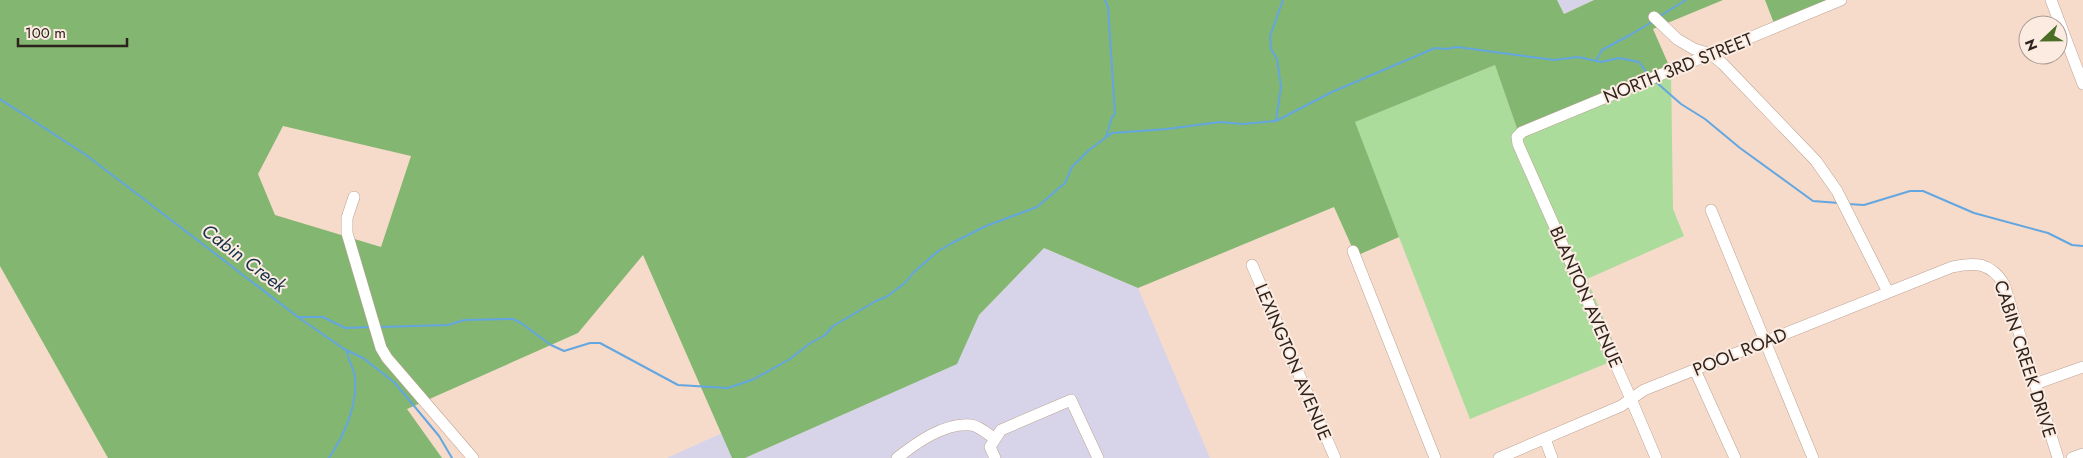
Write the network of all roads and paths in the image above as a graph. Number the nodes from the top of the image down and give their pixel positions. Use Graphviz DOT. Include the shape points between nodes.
graph roads {
  1 [pos="1841,0"];
  2 [pos="2051,0"];
  3 [pos="1654,17"];
  4 [pos="1711,54"];
  5 [pos="2078,54"];
  6 [pos="2083,84"];
  7 [pos="1517,137"];
  8 [pos="354,197"];
  9 [pos="1711,210"];
  10 [pos="1353,250"];
  11 [pos="1252,265"];
  12 [pos="1986,266"];
  13 [pos="1888,292"];
  14 [pos="1764,342"];
  15 [pos="2083,367"];
  16 [pos="1694,370"];
  17 [pos="2035,384"];
  18 [pos="1631,399"];
  19 [pos="1545,438"];
  20 [pos="995,439"];
  21 [pos="2083,454"];
  22 [pos="473,458"];
  23 [pos="897,458"];
  24 [pos="995,458"];
  25 [pos="1098,458"];
  26 [pos="1334,458"];
  27 [pos="1435,458"];
  28 [pos="1499,458"];
  29 [pos="1552,458"];
  30 [pos="1656,458"];
  31 [pos="1735,458"];
  32 [pos="1813,458"];
  33 [pos="2058,458"];
  34 [pos="2072,458"];
  1 -- 4 [label="street, NORTH 3RD STREET"];
  2 -- 5 [label="street"];
  3 -- 4 [label="street" via="1677,39"];
  4 -- 7 [label="street, NORTH 3RD STREET" via="1522,132"];
  4 -- 13 [label="street" via="1816,161 1845,204"];
  5 -- 6 [label="street"];
  7 -- 18 [label="street, BLANTON AVENUE"];
  8 -- 22 [label="street" via="347,218 347,233 381,348 386,358"];
  9 -- 14 [label="street"];
  10 -- 27 [label="street"];
  11 -- 26 [label="street, LEXINGTON AVENUE"];
  12 -- 13 [label="street, POOL ROAD" via="1968,263 1952,267"];
  12 -- 17 [label="street, CABIN CREEK DRIVE" via="1997,273 2004,284"];
  13 -- 14 [label="street, POOL ROAD"];
  14 -- 16 [label="street, POOL ROAD"];
  14 -- 32 [label="street"];
  15 -- 17 [label="street"];
  16 -- 18 [label="street, POOL ROAD" via="1644,390"];
  16 -- 31 [label="street"];
  17 -- 33 [label="street, CABIN CREEK DRIVE"];
  18 -- 19 [label="street, POOL ROAD"];
  18 -- 30 [label="street, BLANTON AVENUE"];
  19 -- 28 [label="street, POOL ROAD"];
  19 -- 29 [label="street"];
  20 -- 23 [label="street" via="972,425 955,427 914,444"];
  20 -- 24 [label="street" via="990,447"];
  20 -- 25 [label="street" via="1000,430 1071,400"];
  21 -- 34 [label="street"];
}
